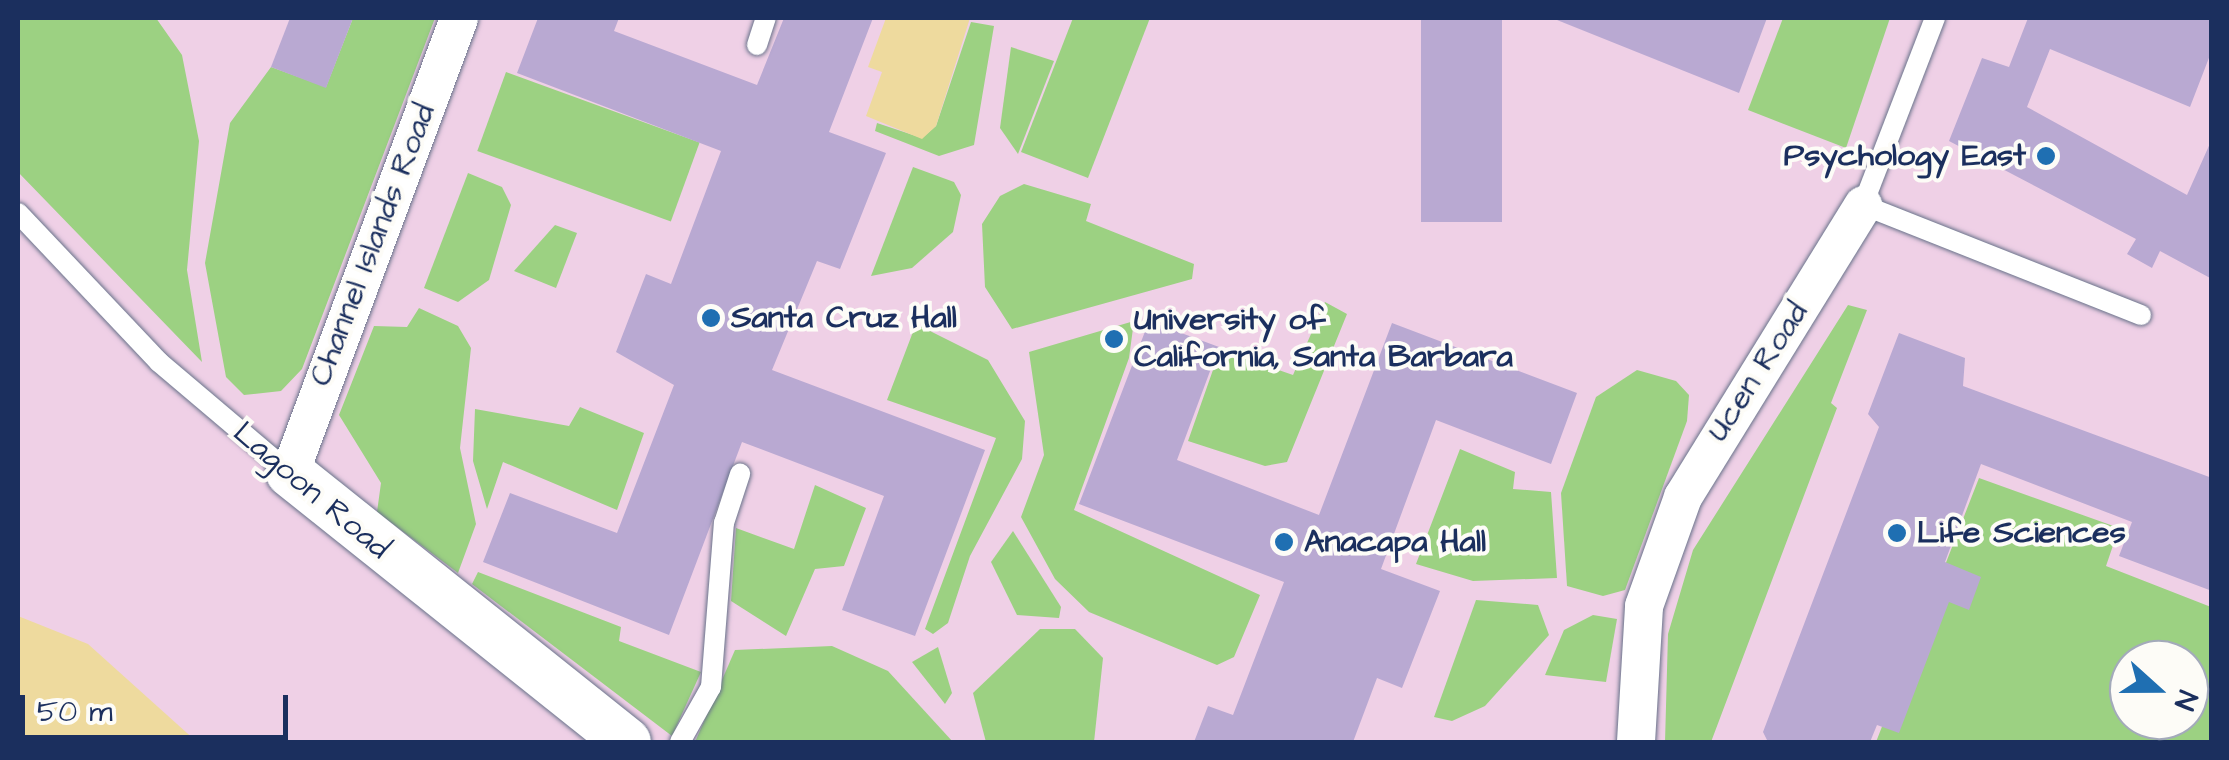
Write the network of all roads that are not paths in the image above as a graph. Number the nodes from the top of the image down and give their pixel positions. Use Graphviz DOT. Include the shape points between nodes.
graph roads {
  1 [pos="459,18"];
  2 [pos="766,18"];
  3 [pos="1935,18"];
  4 [pos="757,45"];
  5 [pos="1863,205"];
  6 [pos="18,213"];
  7 [pos="2141,316"];
  8 [pos="290,473"];
  9 [pos="740,474"];
  10 [pos="628,742"];
  11 [pos="680,742"];
  12 [pos="1636,742"];
  1 -- 8 [label="street, Channel Islands Road"];
  2 -- 4 [label="lane"];
  3 -- 5 [label="lane, Ucen Road"];
  5 -- 7 [label="lane"];
  5 -- 12 [label="street, Ucen Road" via="1683,497 1644,606"];
  6 -- 8 [label="lane, Lagoon Road" via="159,362"];
  8 -- 10 [label="street, Lagoon Road"];
  9 -- 11 [label="lane" via="724,523 711,687"];
}
